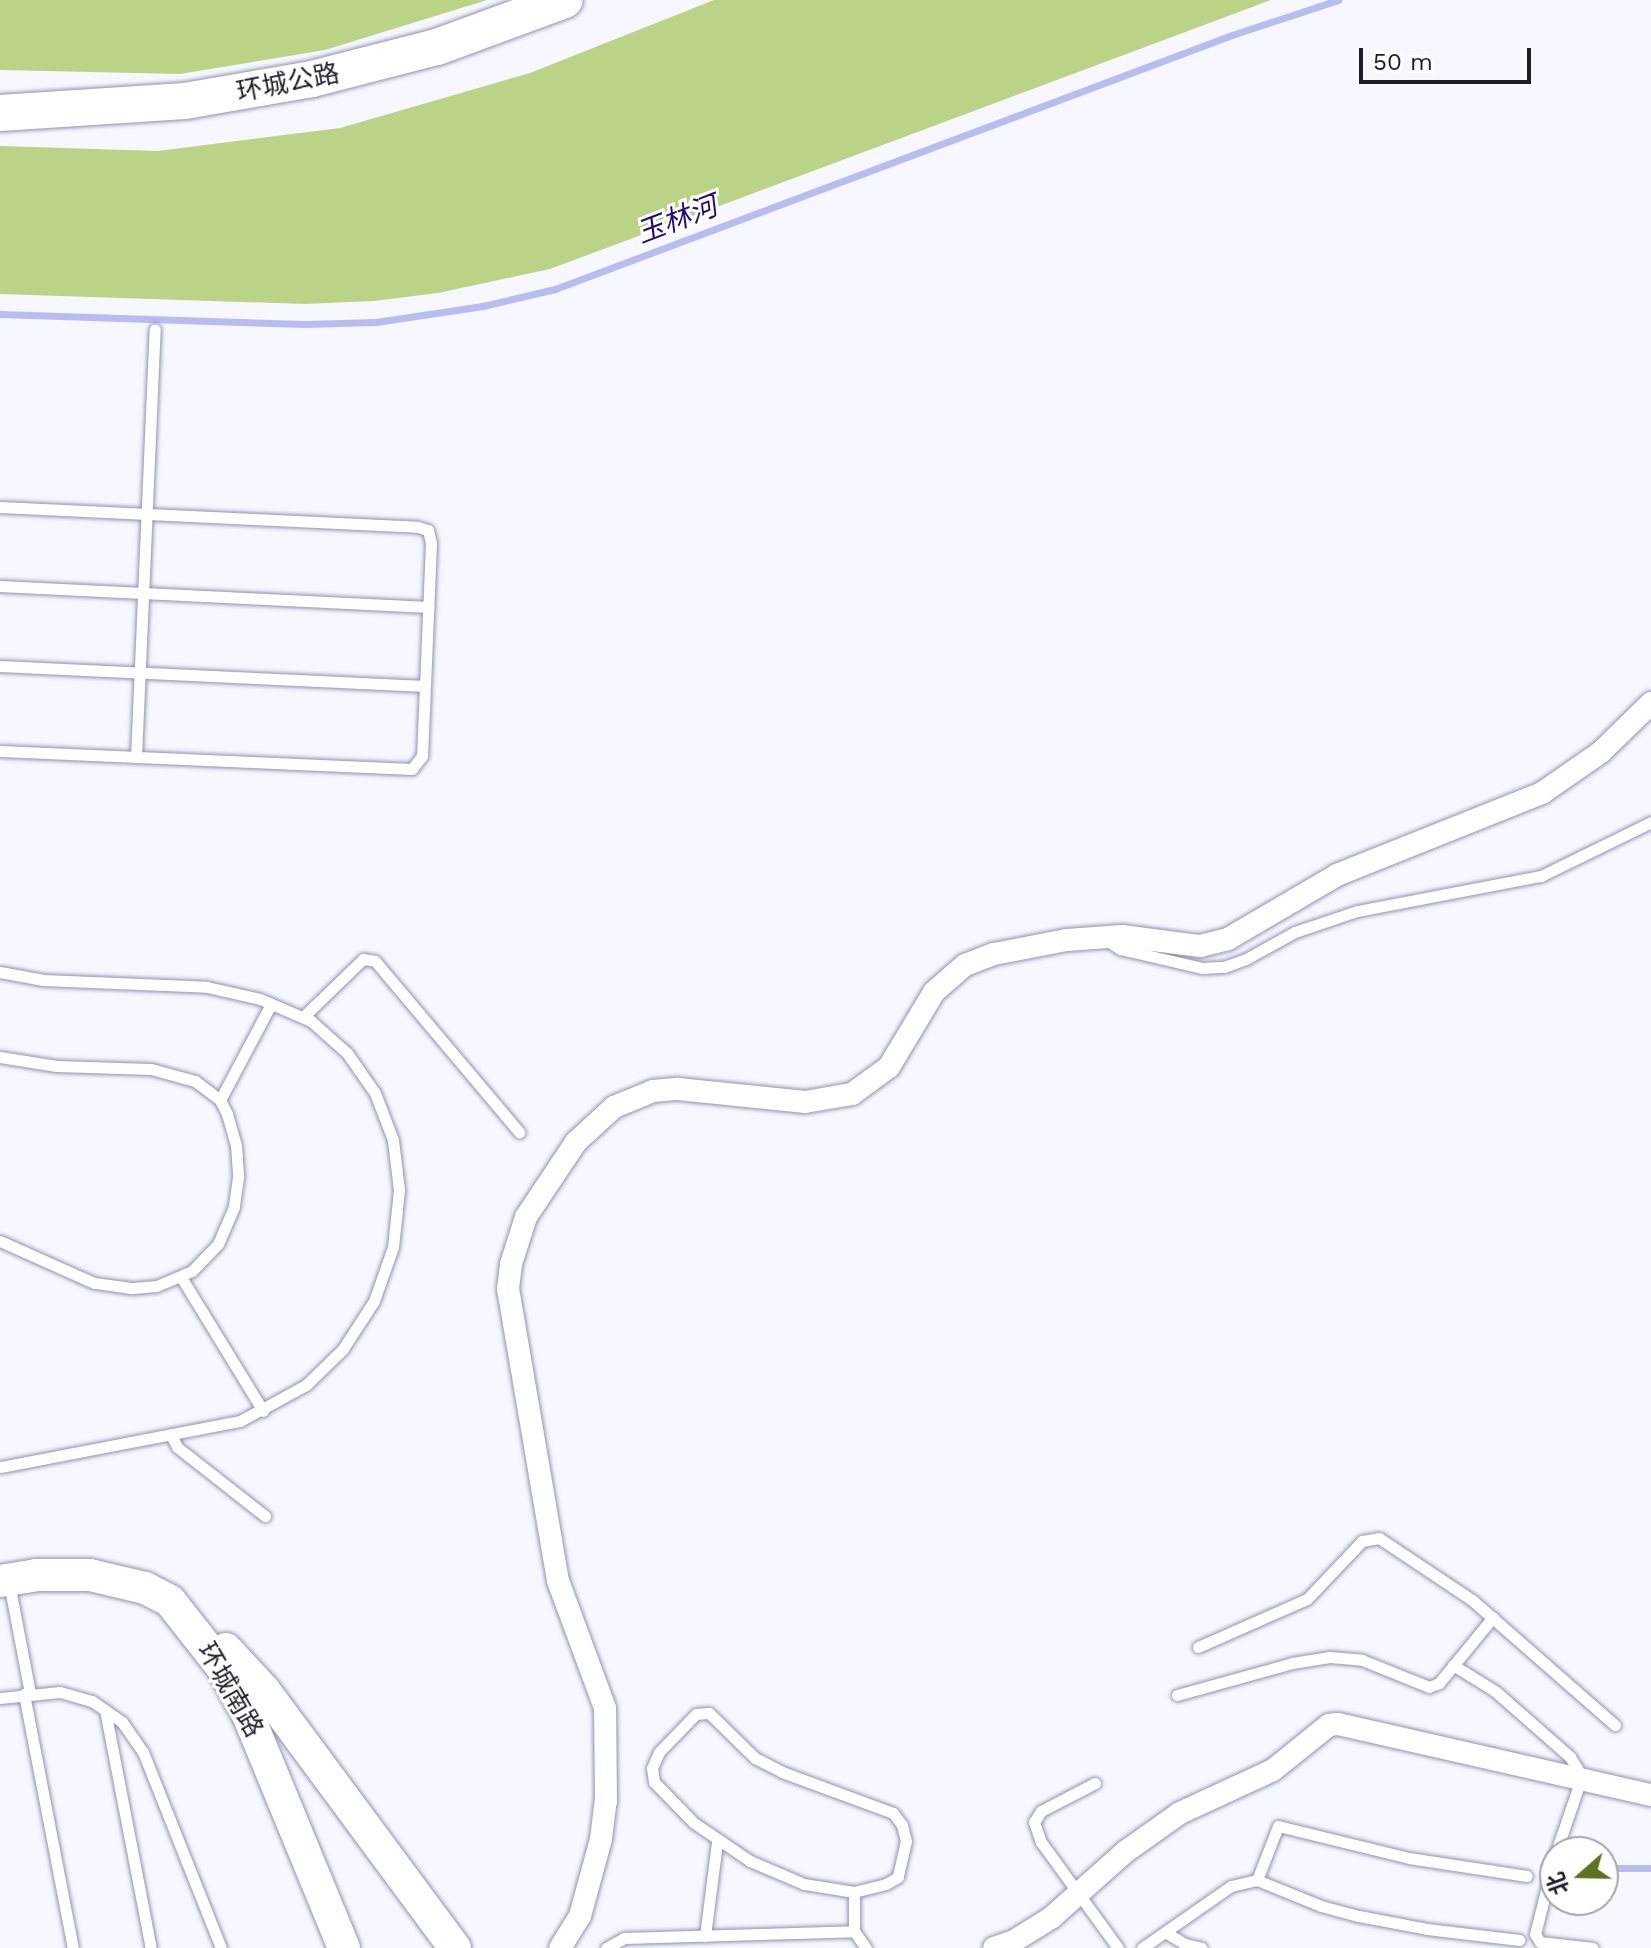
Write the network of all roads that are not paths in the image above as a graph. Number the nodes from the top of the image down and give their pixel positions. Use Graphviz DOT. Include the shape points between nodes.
graph roads {
  1 [pos="565,0"];
  2 [pos="0,113"];
  3 [pos="155,329"];
  4 [pos="0,507"];
  5 [pos="147,514"];
  6 [pos="0,586"];
  7 [pos="144,593"];
  8 [pos="428,607"];
  9 [pos="0,666"];
  10 [pos="140,672"];
  11 [pos="425,686"];
  12 [pos="1651,703"];
  13 [pos="0,751"];
  14 [pos="136,757"];
  15 [pos="1651,822"];
  16 [pos="1104,936"];
  17 [pos="0,972"];
  18 [pos="271,1004"];
  19 [pos="303,1017"];
  20 [pos="0,1057"];
  21 [pos="220,1100"];
  22 [pos="519,1132"];
  23 [pos="0,1241"];
  24 [pos="181,1277"];
  25 [pos="263,1411"];
  26 [pos="171,1435"];
  27 [pos="0,1467"];
  28 [pos="265,1516"];
  29 [pos="4,1581"];
  30 [pos="170,1601"];
  31 [pos="1493,1617"];
  32 [pos="1198,1647"];
  33 [pos="1453,1665"];
  34 [pos="27,1693"];
  35 [pos="1177,1695"];
  36 [pos="0,1698"];
  37 [pos="105,1710"];
  38 [pos="290,1724"];
  39 [pos="1615,1725"];
  40 [pos="260,1741"];
  41 [pos="1581,1779"];
  42 [pos="1095,1783"];
  43 [pos="1651,1795"];
  44 [pos="1561,1836"];
  45 [pos="717,1842"];
  46 [pos="1527,1876"];
  47 [pos="1257,1880"];
  48 [pos="854,1892"];
  49 [pos="1078,1894"];
  50 [pos="1539,1914"];
  51 [pos="854,1931"];
  52 [pos="1165,1932"];
  53 [pos="705,1936"];
  54 [pos="1519,1940"];
  55 [pos="73,1948"];
  56 [pos="151,1948"];
  57 [pos="221,1948"];
  58 [pos="344,1948"];
  59 [pos="455,1948"];
  60 [pos="560,1948"];
  61 [pos="606,1948"];
  62 [pos="866,1948"];
  63 [pos="994,1948"];
  64 [pos="1118,1948"];
  65 [pos="1142,1948"];
  66 [pos="1202,1948"];
  67 [pos="1593,1948"];
  1 -- 2 [label="highway, 环城公路" via="437,47 312,79 185,101"];
  3 -- 5 [label="lane"];
  4 -- 5 [label="lane"];
  5 -- 7 [label="lane"];
  5 -- 8 [label="lane" via="424,528 431,536"];
  6 -- 7 [label="lane"];
  7 -- 8 [label="lane"];
  7 -- 10 [label="lane"];
  8 -- 11 [label="lane"];
  9 -- 10 [label="lane"];
  10 -- 11 [label="lane"];
  10 -- 14 [label="lane"];
  11 -- 14 [label="lane" via="422,756 412,769"];
  12 -- 16 [label="street" via="1601,752 1542,793 1337,875 1228,939 1200,946"];
  13 -- 14 [label="lane"];
  15 -- 16 [label="lane" via="1541,876 1357,911 1295,932 1224,967 1202,968 1120,949"];
  16 -- 60 [label="street" via="994,954 956,970 934,992 889,1067 852,1094 805,1102 678,1089 626,1101 567,1152 526,1217 511,1264 510,1314 558,1581 605,1708 601,1839 580,1916"];
  17 -- 18 [label="lane" via="43,980 207,987"];
  18 -- 19 [label="lane"];
  18 -- 21 [label="lane"];
  19 -- 22 [label="lane" via="363,959 375,961"];
  19 -- 25 [label="lane" via="347,1053 375,1093 393,1140 398,1218 385,1275 360,1326 325,1368"];
  20 -- 21 [label="lane" via="56,1066 166,1071 195,1081"];
  21 -- 24 [label="lane" via="236,1145 234,1207 218,1244"];
  23 -- 24 [label="lane" via="106,1286 144,1287"];
  24 -- 25 [label="lane"];
  25 -- 26 [label="lane"];
  26 -- 27 [label="lane"];
  26 -- 28 [label="lane" via="177,1447"];
  29 -- 30 [label="main road, 环城南路" via="90,1575 145,1588"];
  29 -- 34 [label="lane"];
  30 -- 38 [label="main road" via="235,1657"];
  30 -- 40 [label="main road, 环城南路" via="222,1667"];
  31 -- 32 [label="lane" via="1379,1538 1370,1537 1307,1599"];
  31 -- 33 [label="lane"];
  31 -- 39 [label="lane"];
  33 -- 35 [label="lane" via="1429,1687 1362,1660 1330,1657"];
  33 -- 41 [label="lane" via="1495,1691 1570,1757"];
  34 -- 36 [label="lane"];
  34 -- 37 [label="lane" via="77,1695"];
  34 -- 55 [label="lane"];
  37 -- 56 [label="lane"];
  37 -- 57 [label="lane" via="122,1722 143,1752"];
  38 -- 40 [label="main road" via="268,1720 260,1729"];
  38 -- 59 [label="main road"];
  40 -- 58 [label="main road, 环城南路"];
  41 -- 43 [label="street"];
  41 -- 44 [label="lane"];
  41 -- 49 [label="street" via="1329,1725 1273,1770 1213,1796 1153,1831"];
  42 -- 49 [label="lane" via="1041,1811 1034,1822 1041,1842"];
  45 -- 48 [label="lane" via="804,1884"];
  45 -- 48 [label="lane" via="654,1782 652,1768 659,1752 696,1714 709,1713 768,1765 893,1813 906,1841 898,1877"];
  45 -- 53 [label="lane"];
  46 -- 47 [label="lane" via="1409,1858 1278,1826"];
  47 -- 52 [label="lane" via="1231,1886"];
  47 -- 54 [label="lane" via="1359,1916"];
  48 -- 51 [label="lane"];
  49 -- 63 [label="street" via="1034,1931"];
  49 -- 64 [label="lane"];
  50 -- 67 [label="lane" via="1535,1934 1540,1942"];
  51 -- 53 [label="lane"];
  51 -- 62 [label="lane"];
  52 -- 65 [label="lane"];
  52 -- 66 [label="lane"];
  53 -- 61 [label="lane" via="624,1938"];
}
